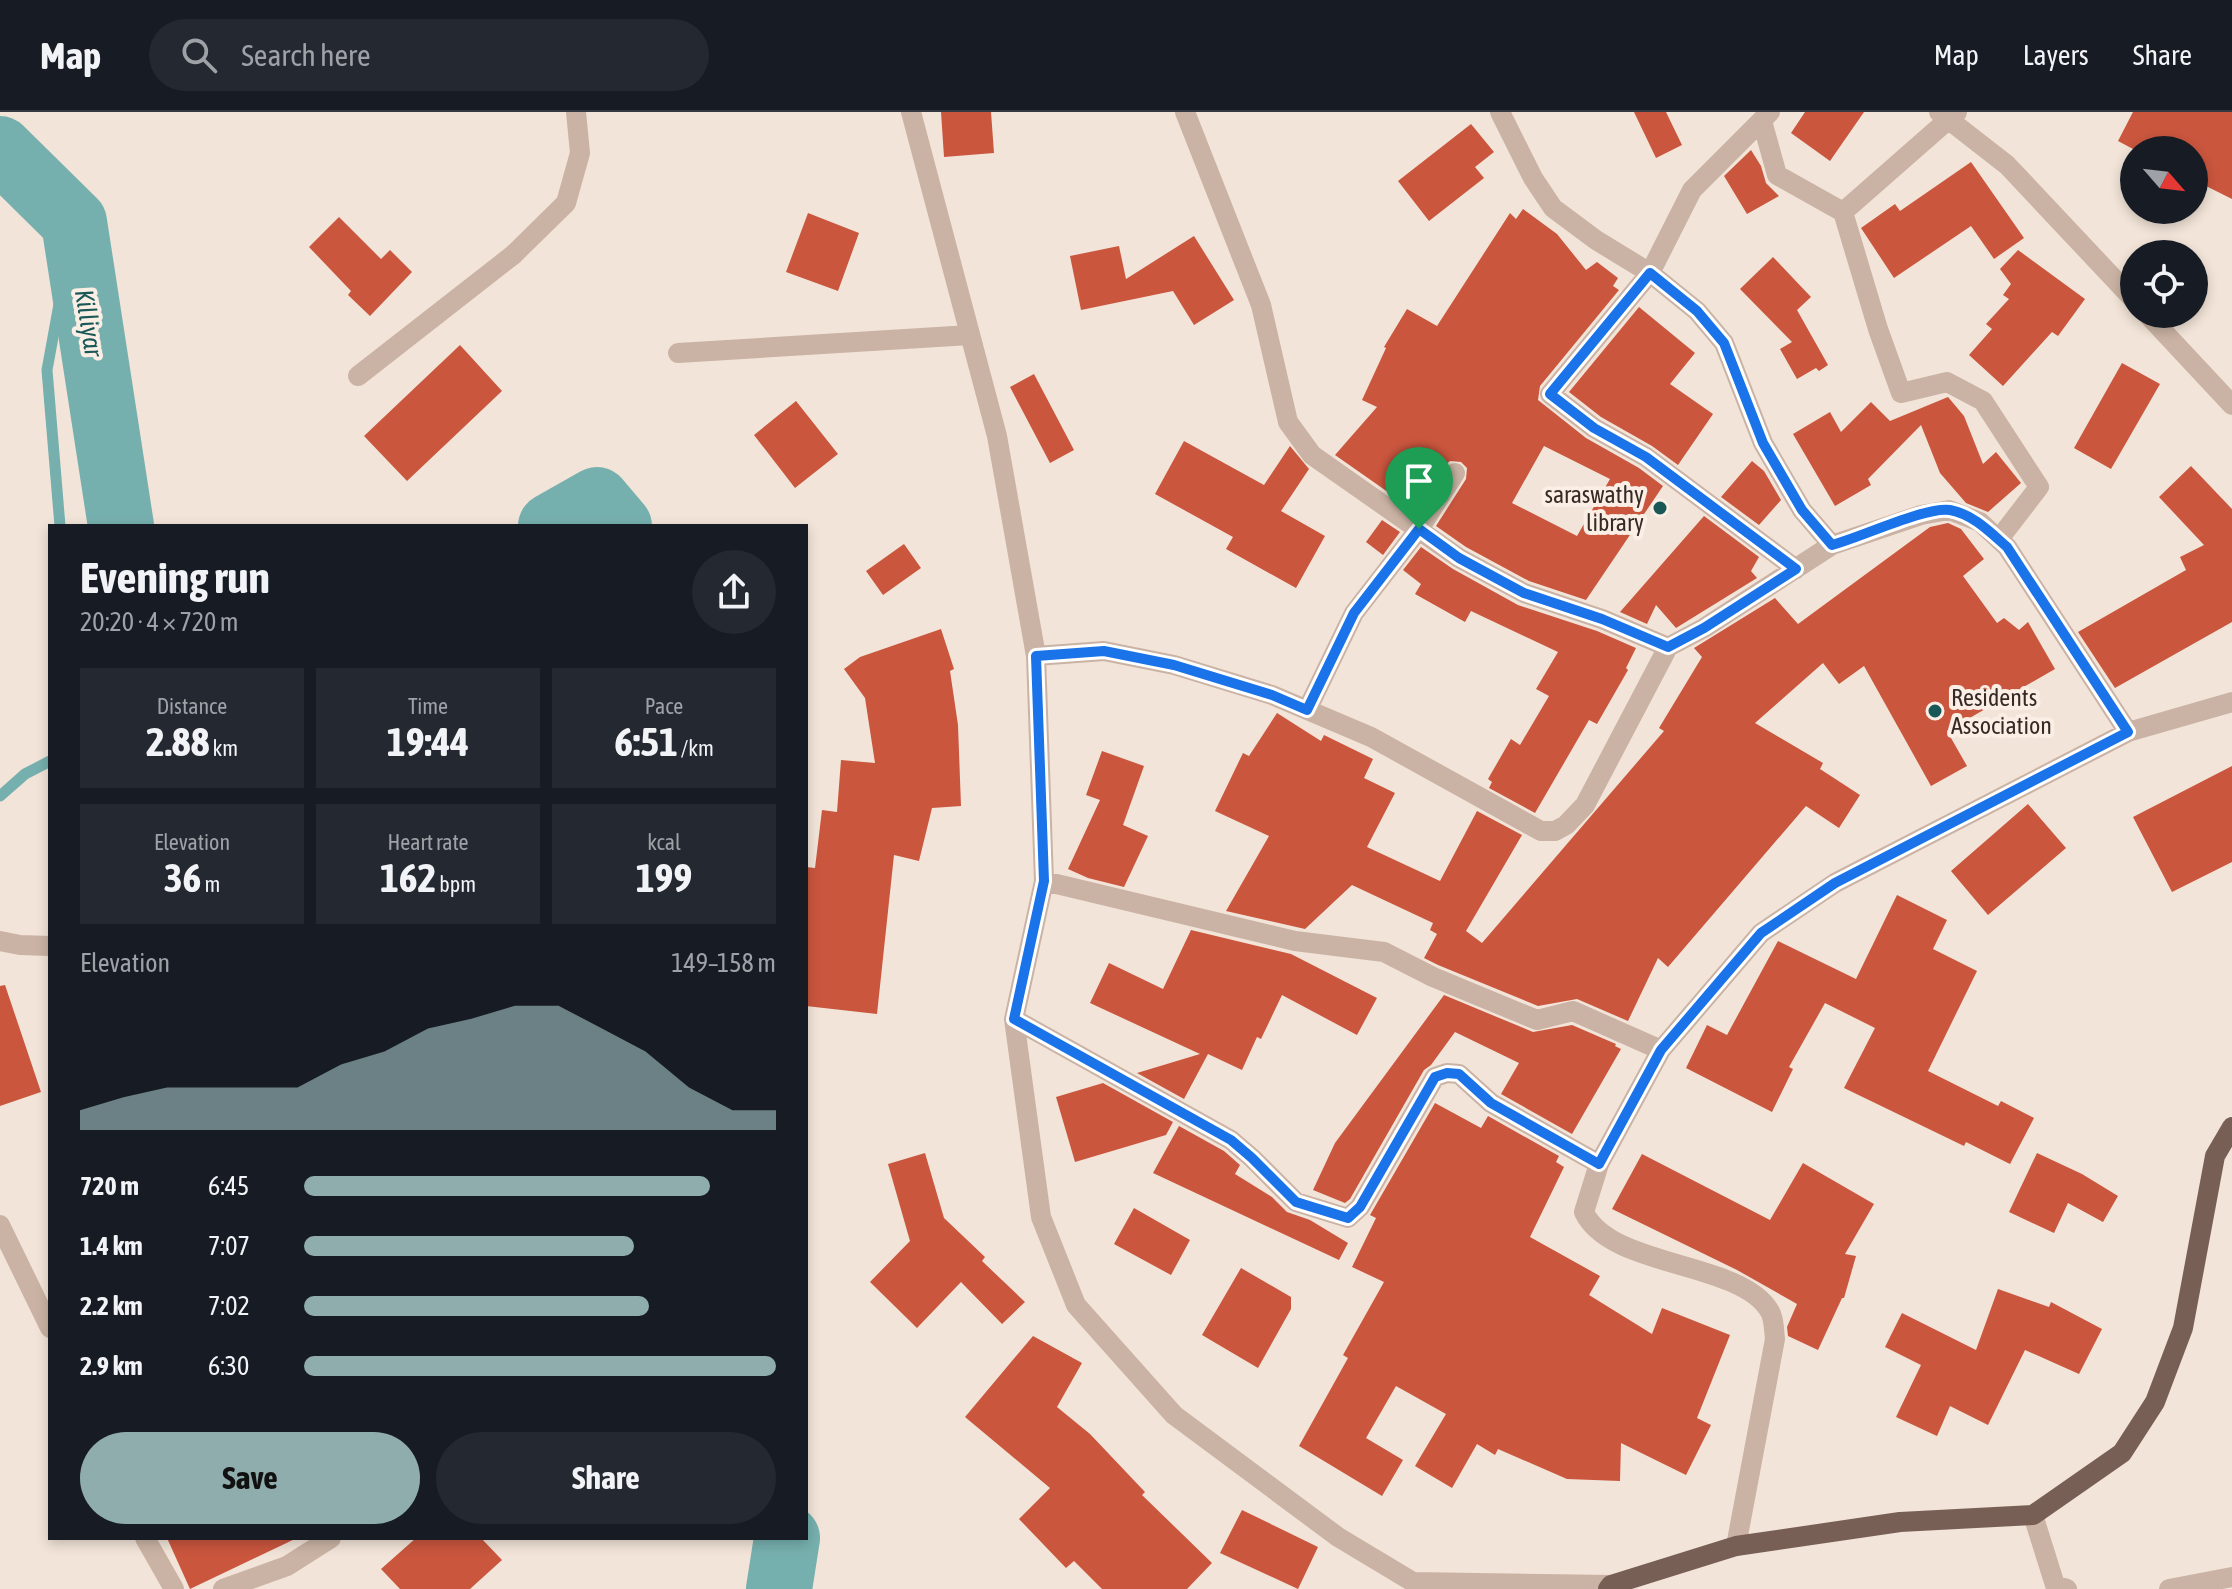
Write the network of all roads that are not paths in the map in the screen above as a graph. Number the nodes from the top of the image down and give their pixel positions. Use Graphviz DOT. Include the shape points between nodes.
graph roads {
  1 [pos="576,112"];
  2 [pos="911,112"];
  3 [pos="1185,112"];
  4 [pos="1500,112"];
  5 [pos="1948,114"];
  6 [pos="1766,116"];
  7 [pos="1843,212"];
  8 [pos="1650,273"];
  9 [pos="2120,285"];
  10 [pos="2160,328"];
  11 [pos="970,335"];
  12 [pos="678,353"];
  13 [pos="358,376"];
  14 [pos="2232,405"];
  15 [pos="1455,473"];
  16 [pos="1419,529"];
  17 [pos="1999,539"];
  18 [pos="1832,545"];
  19 [pos="1796,569"];
  20 [pos="1668,647"];
  21 [pos="1036,656"];
  22 [pos="2232,702"];
  23 [pos="1307,710"];
  24 [pos="2128,732"];
  25 [pos="1044,881"];
  26 [pos="0,941"];
  27 [pos="48,946"];
  28 [pos="1014,1019"];
  29 [pos="1661,1050"];
  30 [pos="2232,1127"];
  31 [pos="1599,1164"];
  32 [pos="0,1225"];
  33 [pos="48,1324"];
  34 [pos="2033,1515"];
  35 [pos="146,1540"];
  36 [pos="328,1540"];
  37 [pos="1736,1546"];
  38 [pos="2232,1577"];
  39 [pos="1610,1587"];
  40 [pos="174,1589"];
  41 [pos="223,1589"];
  42 [pos="2067,1589"];
  43 [pos="2169,1589"];
  1 -- 13 [label="street" via="580,153 566,203 513,255"];
  2 -- 11 [label="street"];
  3 -- 16 [label="street" via="1261,305 1288,422 1312,455"];
  4 -- 8 [label="street" via="1553,208"];
  5 -- 7 [label="street"];
  5 -- 9 [label="street" via="2007,165"];
  6 -- 7 [label="street" via="1777,175"];
  6 -- 8 [label="street" via="1692,190"];
  7 -- 17 [label="street" via="1901,393 1947,382 1983,401 2039,487"];
  8 -- 18 [label="street" via="1697,311 1724,343 1763,443 1802,510"];
  8 -- 19 [label="street" via="1550,394 1594,428 1646,457"];
  10 -- 14 [label="street"];
  11 -- 12 [label="street"];
  11 -- 21 [label="street" via="997,436"];
  15 -- 16 [label="street"];
  16 -- 20 [label="street" via="1524,593"];
  16 -- 23 [label="street" via="1354,613"];
  17 -- 18 [label="street" via="1980,522 1949,510"];
  17 -- 24 [label="street"];
  18 -- 19 [label="street"];
  19 -- 20 [label="street"];
  20 -- 23 [label="street" via="1585,805 1555,831 1520,822 1371,737"];
  21 -- 23 [label="street" via="1104,651 1174,665"];
  21 -- 25 [label="street"];
  22 -- 24 [label="street"];
  24 -- 29 [label="street" via="1835,883 1761,933"];
  25 -- 28 [label="street"];
  25 -- 29 [label="street" via="1295,941 1384,952 1537,1020 1573,1011"];
  26 -- 27 [label="street"];
  28 -- 31 [label="street" via="1231,1140 1296,1202 1348,1218 1360,1207 1435,1077 1447,1073 1459,1074 1491,1103"];
  28 -- 39 [label="street" via="1041,1217 1076,1305 1174,1415 1338,1537 1413,1582"];
  29 -- 31 [label="street"];
  30 -- 34 [label="main road" via="2215,1156 2183,1328 2155,1402 2122,1453"];
  31 -- 37 [label="street" via="1584,1212 1590,1226 1630,1249 1749,1289 1770,1311 1775,1339"];
  32 -- 33 [label="street"];
  34 -- 37 [label="main road" via="1900,1522"];
  34 -- 42 [label="street" via="2055,1585"];
  35 -- 40 [label="street"];
  36 -- 41 [label="street" via="287,1566"];
  37 -- 39 [label="main road"];
  38 -- 43 [label="street"];
}
